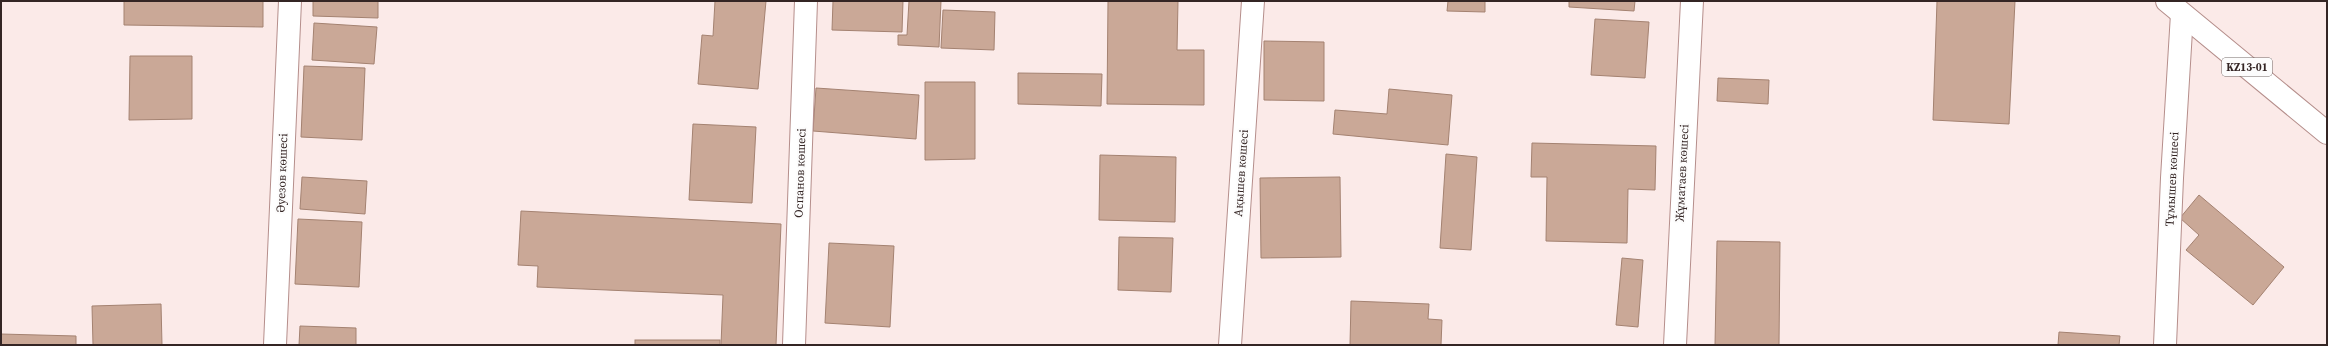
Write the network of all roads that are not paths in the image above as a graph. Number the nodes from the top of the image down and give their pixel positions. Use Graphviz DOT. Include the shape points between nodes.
graph roads {
  1 [pos="290,1"];
  2 [pos="806,1"];
  3 [pos="1253,1"];
  4 [pos="1692,1"];
  5 [pos="2174,7"];
  6 [pos="2327,133"];
  7 [pos="275,345"];
  8 [pos="794,345"];
  9 [pos="1230,345"];
  10 [pos="1674,345"];
  11 [pos="2165,345"];
  1 -- 7 [label="main road, Әуезов көшесі"];
  2 -- 8 [label="main road, Оспанов көшесі"];
  3 -- 9 [label="main road, Ақышев көшесі"];
  4 -- 10 [label="main road, Жұматаев көшесі"];
  5 -- 6 [label="main road, KZ13-01"];
  5 -- 11 [label="main road, Тұмышев көшесі" via="2172,178"];
}
